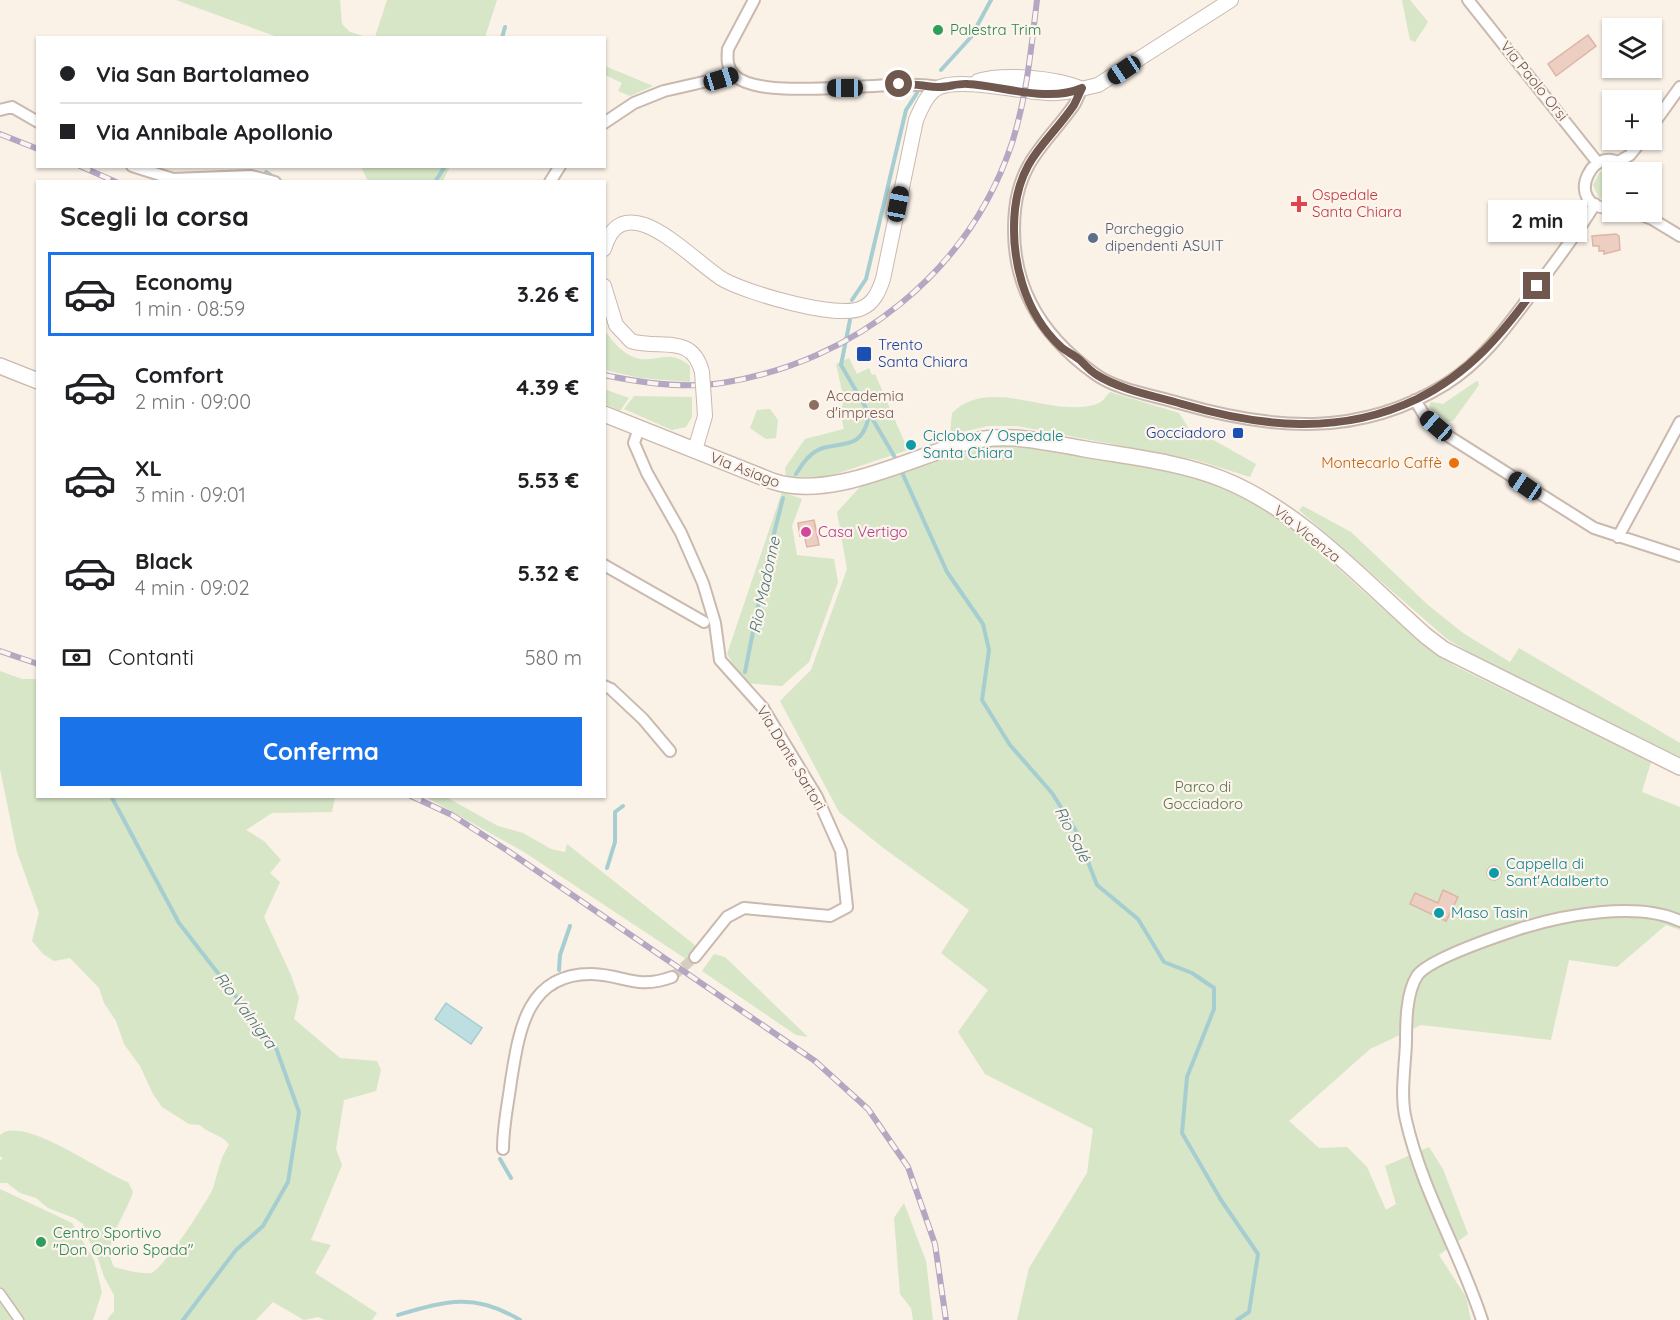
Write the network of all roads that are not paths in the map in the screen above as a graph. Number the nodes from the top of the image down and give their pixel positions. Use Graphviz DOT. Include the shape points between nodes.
graph roads {
  1 [pos="754,0"];
  2 [pos="1231,0"];
  3 [pos="1468,0"];
  4 [pos="734,75"];
  5 [pos="939,87"];
  6 [pos="1680,87"];
  7 [pos="1082,88"];
  8 [pos="0,110"];
  9 [pos="1662,112"];
  10 [pos="36,121"];
  11 [pos="606,122"];
  12 [pos="1634,150"];
  13 [pos="1618,162"];
  14 [pos="1598,163"];
  15 [pos="1602,163"];
  16 [pos="138,168"];
  17 [pos="267,180"];
  18 [pos="1595,204"];
  19 [pos="1602,206"];
  20 [pos="1648,222"];
  21 [pos="1657,222"];
  22 [pos="1680,236"];
  23 [pos="1680,243"];
  24 [pos="606,244"];
  25 [pos="606,292"];
  26 [pos="0,366"];
  27 [pos="36,380"];
  28 [pos="1415,400"];
  29 [pos="606,415"];
  30 [pos="1680,422"];
  31 [pos="639,428"];
  32 [pos="695,450"];
  33 [pos="890,466"];
  34 [pos="1618,537"];
  35 [pos="1680,556"];
  36 [pos="606,565"];
  37 [pos="705,622"];
  38 [pos="606,687"];
  39 [pos="670,751"];
  40 [pos="1680,767"];
  41 [pos="1680,921"];
  42 [pos="695,957"];
  43 [pos="672,977"];
  44 [pos="503,1149"];
  45 [pos="0,1293"];
  46 [pos="19,1320"];
  47 [pos="1482,1320"];
  1 -- 4 [label="street" via="728,50"];
  2 -- 7 [label="street" via="1112,78"];
  3 -- 14 [label="street, Via Paolo Orsi"];
  4 -- 5 [label="street" via="744,82 798,89 918,83"];
  4 -- 11 [label="street" via="664,91 634,103"];
  5 -- 7 [label="street" via="1017,78"];
  5 -- 24 [label="street" via="928,97 916,120 884,279 863,308 832,310 747,291 721,278 668,237 640,224 617,226"];
  6 -- 9 [label="street"];
  7 -- 28 [label="street" via="1074,105 1034,154 1015,209 1015,246 1022,284 1037,316 1061,347 1095,374 1138,391 1263,423 1296,425 1360,419"];
  8 -- 10 [label="street" via="12,107"];
  12 -- 13 [label="street"];
  14 -- 15 [label="street"];
  14 -- 18 [label="street" via="1585,180 1587,194"];
  16 -- 17 [label="street" via="173,179 251,176"];
  18 -- 19 [label="street"];
  18 -- 28 [label="street" via="1498,339 1461,373"];
  20 -- 23 [label="street"];
  21 -- 22 [label="street"];
  25 -- 32 [label="street, bridge" via="616,325 631,341 683,347 699,359 705,416"];
  26 -- 27 [label="main road"];
  28 -- 34 [label="street" via="1426,418 1445,434 1594,528"];
  29 -- 31 [label="main road, Via Asiago"];
  30 -- 34 [label="street"];
  31 -- 32 [label="main road, Via Asiago"];
  31 -- 42 [label="street, Via Dante Sartori" via="634,443 703,583 715,623 720,660 763,708 817,796 841,850 844,873 847,908 830,916 744,908 727,917"];
  32 -- 33 [label="main road, Via Asiago" via="794,487 830,486"];
  33 -- 40 [label="main road, Via Vicenza" via="994,436 1180,466 1240,487 1296,521 1443,649"];
  34 -- 35 [label="street"];
  36 -- 37 [label="street"];
  38 -- 39 [label="street" via="643,719"];
  41 -- 47 [label="street" via="1666,914 1637,911 1535,924 1439,961 1417,976 1406,1014 1405,1118 1431,1201"];
  43 -- 44 [label="street" via="653,984 595,974 570,975 538,994 525,1017 517,1045"];
  45 -- 46 [label="street"];
}
